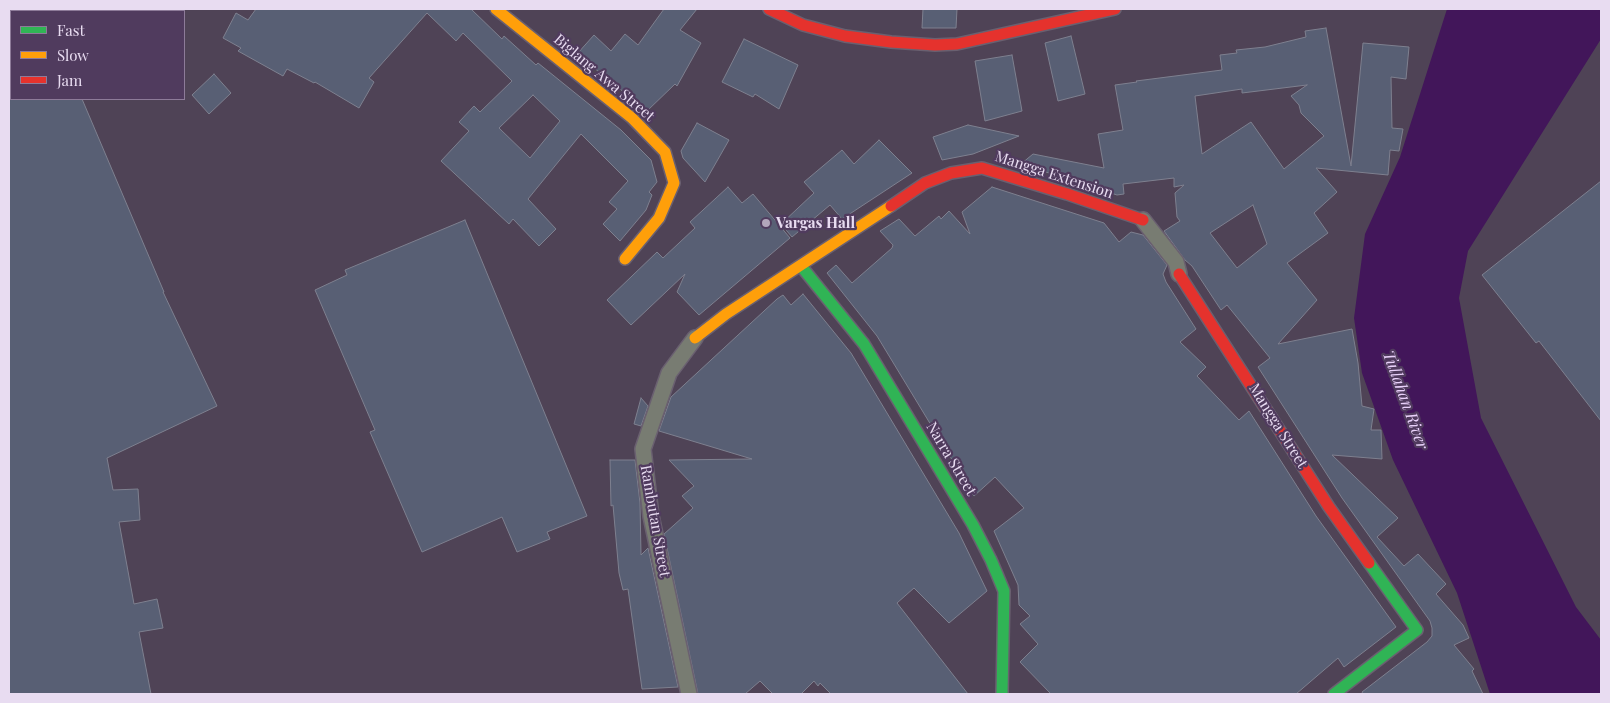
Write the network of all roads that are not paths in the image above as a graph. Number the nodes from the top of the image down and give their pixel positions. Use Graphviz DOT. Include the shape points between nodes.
graph roads {
  1 [pos="496,9"];
  2 [pos="769,9"];
  3 [pos="1115,9"];
  4 [pos="1143,220"];
  5 [pos="625,259"];
  6 [pos="801,266"];
  7 [pos="1180,274"];
  8 [pos="694,338"];
  9 [pos="688,694"];
  10 [pos="1002,694"];
  11 [pos="1334,694"];
  1 -- 5 [label="street, Biglang Awa Street" via="632,118 665,152 674,183 659,218"];
  2 -- 3 [label="street" via="803,25 844,36 935,45 957,44"];
  4 -- 6 [label="street, Mangga Extension" via="982,168 951,173 925,183"];
  4 -- 7 [label="lane, Mangga Street" via="1176,262"];
  6 -- 8 [label="street, Rambutan Street"];
  6 -- 10 [label="street, Narra Street" via="864,344 973,524 991,560 1004,591"];
  7 -- 11 [label="street, Mangga Street" via="1313,483 1417,630"];
  8 -- 9 [label="lane, Rambutan Street" via="669,373 643,449 651,516"];
}
